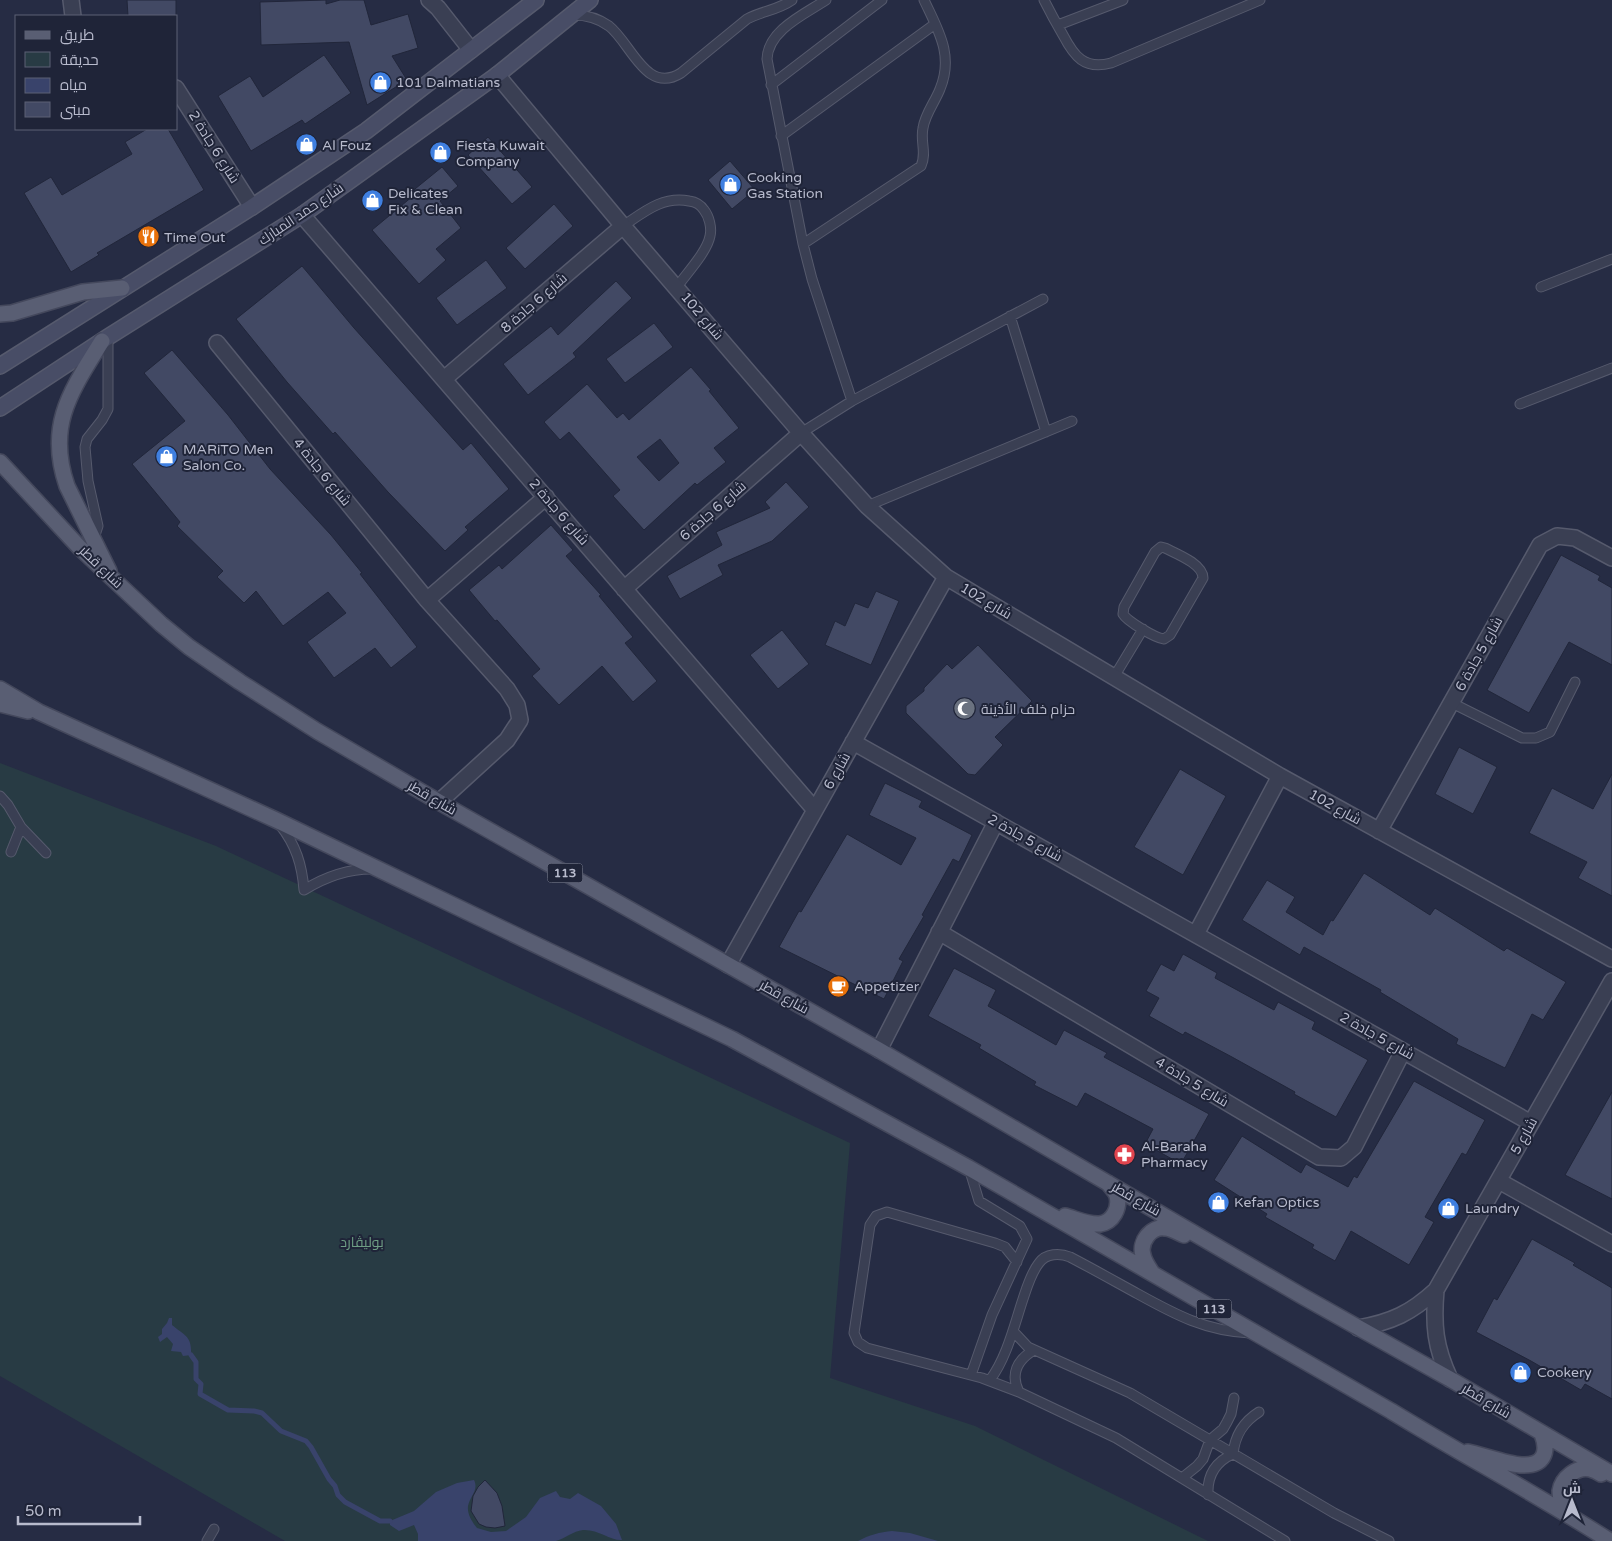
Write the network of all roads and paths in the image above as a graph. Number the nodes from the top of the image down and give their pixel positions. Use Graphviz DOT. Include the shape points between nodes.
graph roads {
  1 [pos="71,0"];
  2 [pos="429,0"];
  3 [pos="536,0"];
  4 [pos="590,0"];
  5 [pos="792,0"];
  6 [pos="826,0"];
  7 [pos="882,0"];
  8 [pos="924,0"];
  9 [pos="1044,0"];
  10 [pos="1123,0"];
  11 [pos="1260,0"];
  12 [pos="73,15"];
  13 [pos="572,15"];
  14 [pos="935,24"];
  15 [pos="1058,25"];
  16 [pos="471,50"];
  17 [pos="497,76"];
  18 [pos="772,85"];
  19 [pos="178,91"];
  20 [pos="782,136"];
  21 [pos="252,207"];
  22 [pos="302,215"];
  23 [pos="623,226"];
  24 [pos="803,244"];
  25 [pos="1612,259"];
  26 [pos="677,287"];
  27 [pos="1541,287"];
  28 [pos="122,288"];
  29 [pos="1043,299"];
  30 [pos="0,314"];
  31 [pos="1010,316"];
  32 [pos="105,339"];
  33 [pos="216,343"];
  34 [pos="0,366"];
  35 [pos="1612,368"];
  36 [pos="444,380"];
  37 [pos="852,401"];
  38 [pos="1520,404"];
  39 [pos="0,408"];
  40 [pos="1072,421"];
  41 [pos="801,432"];
  42 [pos="1046,432"];
  43 [pos="0,462"];
  44 [pos="546,497"];
  45 [pos="867,506"];
  46 [pos="94,538"];
  47 [pos="1612,558"];
  48 [pos="946,578"];
  49 [pos="113,579"];
  50 [pos="624,589"];
  51 [pos="427,600"];
  52 [pos="1143,629"];
  53 [pos="1114,677"];
  54 [pos="1575,682"];
  55 [pos="0,689"];
  56 [pos="1452,703"];
  57 [pos="0,704"];
  58 [pos="39,712"];
  59 [pos="854,742"];
  60 [pos="1280,776"];
  61 [pos="0,796"];
  62 [pos="439,802"];
  63 [pos="815,810"];
  64 [pos="276,820"];
  65 [pos="996,822"];
  66 [pos="21,826"];
  67 [pos="1379,831"];
  68 [pos="11,852"];
  69 [pos="46,853"];
  70 [pos="380,870"];
  71 [pos="940,932"];
  72 [pos="1196,934"];
  73 [pos="1612,959"];
  74 [pos="728,965"];
  75 [pos="1612,981"];
  76 [pos="879,1050"];
  77 [pos="1403,1051"];
  78 [pos="1531,1123"];
  79 [pos="969,1168"];
  80 [pos="1499,1181"];
  81 [pos="1108,1183"];
  82 [pos="1037,1207"];
  83 [pos="1612,1244"];
  84 [pos="1236,1257"];
  85 [pos="1017,1262"];
  86 [pos="1152,1273"];
  87 [pos="1436,1290"];
  88 [pos="1358,1328"];
  89 [pos="1013,1331"];
  90 [pos="1256,1333"];
  91 [pos="1034,1350"];
  92 [pos="971,1375"];
  93 [pos="1450,1379"];
  94 [pos="990,1380"];
  95 [pos="1019,1392"];
  96 [pos="1234,1398"];
  97 [pos="1259,1412"];
  98 [pos="1542,1434"];
  99 [pos="1210,1440"];
  100 [pos="1450,1447"];
  101 [pos="1233,1454"];
  102 [pos="1612,1476"];
  103 [pos="1182,1478"];
  104 [pos="1208,1495"];
  105 [pos="1564,1512"];
  106 [pos="214,1529"];
  107 [pos="207,1541"];
  108 [pos="1285,1541"];
  109 [pos="1389,1541"];
  110 [pos="1610,1541"];
  1 -- 12 [label="street"];
  2 -- 16 [label="street"];
  3 -- 16 [label="main road"];
  4 -- 13 [label="main road, شارع حمد المبارك"];
  5 -- 13 [label="lane" via="747,19 681,73 664,79 648,73 610,27 592,17"];
  6 -- 18 [label="lane" via="771,41 767,59"];
  7 -- 18 [label="lane"];
  8 -- 14 [label="lane"];
  9 -- 15 [label="lane"];
  10 -- 15 [label="lane"];
  11 -- 15 [label="lane" via="1104,65 1090,64 1078,58"];
  13 -- 17 [label="main road, شارع حمد المبارك"];
  14 -- 20 [label="lane"];
  14 -- 24 [label="lane" via="945,48 946,70 924,122 921,166"];
  16 -- 21 [label="main road" via="366,131"];
  17 -- 22 [label="main road, شارع حمد المبارك"];
  17 -- 23 [label="street, شارع 102"];
  18 -- 20 [label="lane"];
  19 -- 21 [label="street, شارع 6 جادة 2"];
  20 -- 24 [label="lane"];
  21 -- 28 [label="main road"];
  22 -- 32 [label="main road, شارع حمد المبارك"];
  22 -- 36 [label="street, شارع 6 جادة 2"];
  23 -- 26 [label="street, شارع 102"];
  23 -- 26 [label="lane" via="664,201 697,202 705,211 710,223 710,236"];
  23 -- 36 [label="street, شارع 6 جادة 8"];
  24 -- 37 [label="lane"];
  25 -- 27 [label="lane"];
  26 -- 41 [label="street, شارع 102"];
  28 -- 30 [label="main road" via="83,292"];
  28 -- 34 [label="main road"];
  29 -- 31 [label="lane"];
  31 -- 37 [label="lane"];
  31 -- 42 [label="lane"];
  32 -- 39 [label="main road, شارع حمد المبارك"];
  32 -- 46 [label="lane" via="108,409 87,439 85,448 98,526"];
  32 -- 46 [label="main road" via="70,395 59,447 63,473 72,498"];
  33 -- 51 [label="street, شارع 6 جادة 4"];
  35 -- 38 [label="lane"];
  36 -- 44 [label="street, شارع 6 جادة 2"];
  37 -- 41 [label="lane"];
  40 -- 42 [label="lane"];
  41 -- 45 [label="street, شارع 102"];
  41 -- 50 [label="street, شارع 6 جادة 6"];
  42 -- 45 [label="lane"];
  43 -- 49 [label="main road, شارع قطر / 113"];
  44 -- 50 [label="street, شارع 6 جادة 2"];
  44 -- 51 [label="street"];
  45 -- 48 [label="street, شارع 102"];
  46 -- 49 [label="main road"];
  47 -- 56 [label="street, شارع 5 جادة 6" via="1575,538 1557,536 1540,545"];
  48 -- 53 [label="street, شارع 102"];
  48 -- 59 [label="street, شارع 6"];
  49 -- 62 [label="main road, شارع قطر / 113" via="189,647 240,682"];
  50 -- 63 [label="street, شارع 6 جادة 2"];
  51 -- 62 [label="street, شارع 6 جادة 4" via="507,689 517,705 520,720 507,740"];
  52 -- 52 [label="lane" via="1124,617 1123,610 1155,552 1161,547 1198,566 1203,578 1168,637 1161,639"];
  52 -- 53 [label="lane"];
  53 -- 60 [label="street, شارع 102"];
  54 -- 56 [label="lane" via="1550,732 1536,738 1522,738"];
  55 -- 58 [label="main road, 113"];
  56 -- 67 [label="street, شارع 5 جادة 6"];
  57 -- 58 [label="main road"];
  58 -- 64 [label="main road, 113"];
  59 -- 63 [label="street, شارع 6"];
  59 -- 65 [label="street, شارع 5 جادة 2"];
  60 -- 67 [label="street, شارع 102"];
  60 -- 72 [label="street"];
  61 -- 66 [label="lane"];
  62 -- 74 [label="main road, شارع قطر / 113"];
  63 -- 74 [label="street, شارع 6"];
  64 -- 70 [label="main road, 113"];
  64 -- 70 [label="lane" via="297,852 304,890 340,873"];
  65 -- 71 [label="street"];
  65 -- 72 [label="street, شارع 5 جادة 2"];
  66 -- 68 [label="lane"];
  66 -- 69 [label="lane"];
  67 -- 73 [label="street, شارع 102"];
  70 -- 79 [label="main road, 113" via="732,1039"];
  71 -- 76 [label="street"];
  71 -- 77 [label="street, شارع 5 جادة 4" via="1319,1157 1340,1158 1354,1147"];
  72 -- 77 [label="street, شارع 5 جادة 2"];
  74 -- 76 [label="main road, شارع قطر / 113"];
  75 -- 78 [label="street, شارع 5"];
  76 -- 81 [label="main road, شارع قطر / 113"];
  77 -- 78 [label="street, شارع 5 جادة 2"];
  78 -- 80 [label="street, شارع 5"];
  79 -- 82 [label="main road, 113"];
  79 -- 85 [label="lane" via="979,1201 1020,1226 1027,1239"];
  80 -- 83 [label="street"];
  80 -- 87 [label="street, شارع 5"];
  81 -- 82 [label="main road" via="1117,1195 1118,1207 1113,1217 1102,1224 1090,1224"];
  81 -- 84 [label="main road, شارع قطر / 113"];
  82 -- 86 [label="main road, 113"];
  84 -- 86 [label="main road" via="1165,1228 1156,1229 1144,1242 1142,1254"];
  84 -- 88 [label="main road, شارع قطر / 113"];
  85 -- 92 [label="lane" via="992,1315"];
  85 -- 92 [label="lane" via="1005,1248 995,1243 887,1212 876,1216 870,1225 854,1333 858,1342 867,1348"];
  86 -- 90 [label="main road, 113"];
  87 -- 88 [label="street, شارع 5" via="1401,1317"];
  87 -- 93 [label="street, شارع 5" via="1435,1336 1440,1358"];
  88 -- 93 [label="main road, شارع قطر / 113"];
  89 -- 90 [label="lane" via="1038,1264 1047,1256 1059,1254 1183,1318 1215,1329"];
  89 -- 91 [label="lane" via="1022,1343"];
  89 -- 94 [label="lane"];
  90 -- 100 [label="main road, 113"];
  91 -- 95 [label="lane" via="1020,1360 1016,1368 1014,1376"];
  91 -- 99 [label="lane" via="1130,1393"];
  92 -- 94 [label="lane"];
  93 -- 98 [label="main road, شارع قطر / 113"];
  94 -- 95 [label="lane"];
  95 -- 103 [label="lane" via="1116,1438"];
  96 -- 99 [label="lane" via="1227,1422"];
  97 -- 101 [label="lane" via="1240,1429"];
  98 -- 100 [label="main road" via="1546,1445 1544,1456 1538,1463 1522,1465"];
  98 -- 102 [label="main road, شارع قطر / 113"];
  99 -- 101 [label="lane"];
  99 -- 103 [label="lane" via="1203,1458"];
  100 -- 105 [label="main road, 113"];
  101 -- 104 [label="lane" via="1225,1457 1213,1470"];
  101 -- 109 [label="lane" via="1334,1514"];
  102 -- 105 [label="main road" via="1588,1469 1574,1472 1566,1478 1560,1491"];
  103 -- 104 [label="lane"];
  104 -- 108 [label="lane"];
  105 -- 110 [label="main road, 113"];
  106 -- 107 [label="lane"];
}
